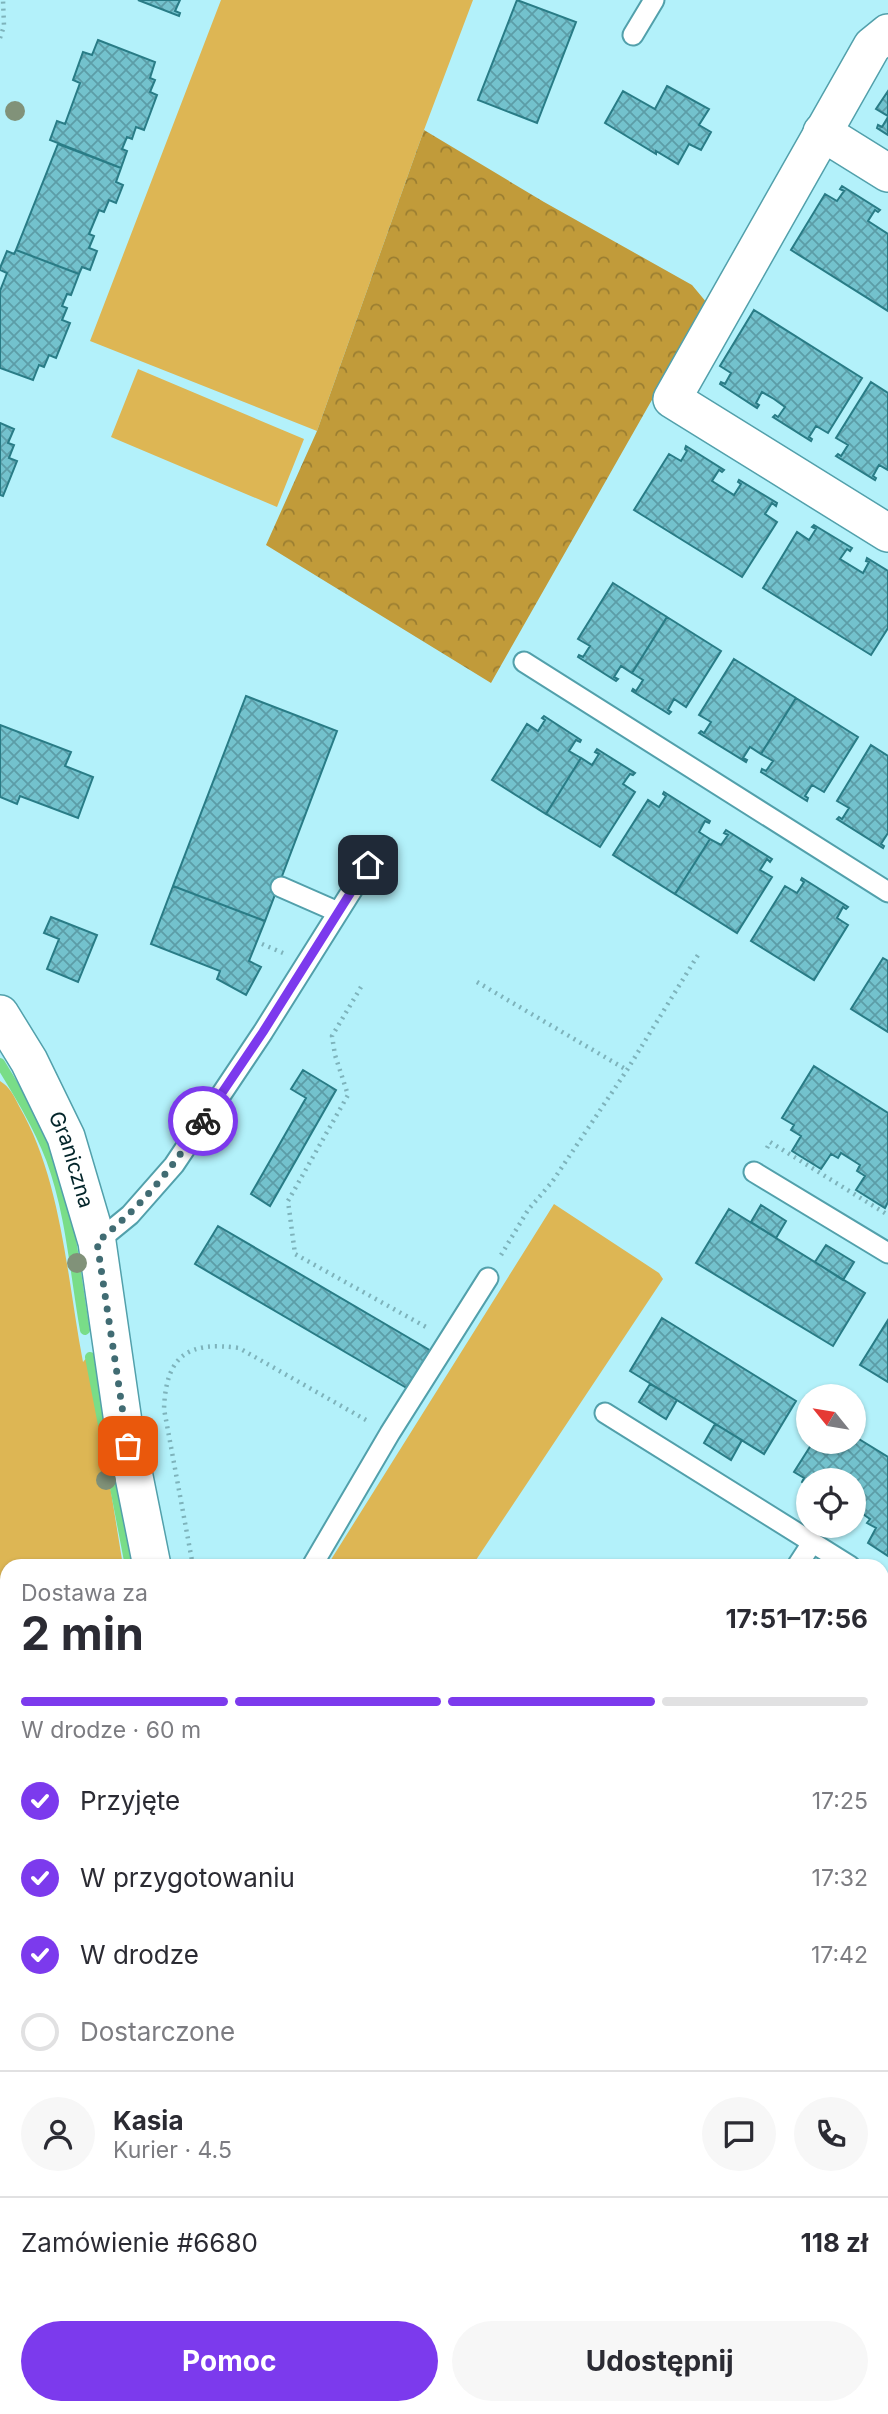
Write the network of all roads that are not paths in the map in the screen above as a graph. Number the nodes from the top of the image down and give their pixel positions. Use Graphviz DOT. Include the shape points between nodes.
graph roads {
  1 [pos="654,0"];
  2 [pos="888,33"];
  3 [pos="633,35"];
  4 [pos="822,132"];
  5 [pos="888,173"];
  6 [pos="888,533"];
  7 [pos="524,662"];
  8 [pos="368,865"];
  9 [pos="281,887"];
  10 [pos="888,892"];
  11 [pos="338,912"];
  12 [pos="0,1014"];
  13 [pos="754,1172"];
  14 [pos="97,1242"];
  15 [pos="888,1253"];
  16 [pos="488,1278"];
  17 [pos="605,1413"];
  18 [pos="812,1543"];
  19 [pos="151,1559"];
  20 [pos="316,1559"];
  21 [pos="802,1559"];
  22 [pos="838,1559"];
  1 -- 3 [label="lane"];
  2 -- 4 [label="street" via="872,46"];
  4 -- 5 [label="street"];
  4 -- 6 [label="street" via="671,399"];
  7 -- 10 [label="lane"];
  8 -- 11 [label="lane"];
  9 -- 11 [label="lane"];
  11 -- 14 [label="lane" via="174,1165 130,1215"];
  12 -- 14 [label="street, Graniczna" via="29,1060 61,1127"];
  13 -- 15 [label="lane"];
  14 -- 19 [label="street, Graniczna" via="123,1422"];
  16 -- 20 [label="lane"];
  17 -- 18 [label="lane"];
  18 -- 21 [label="lane"];
  18 -- 22 [label="lane"];
}
